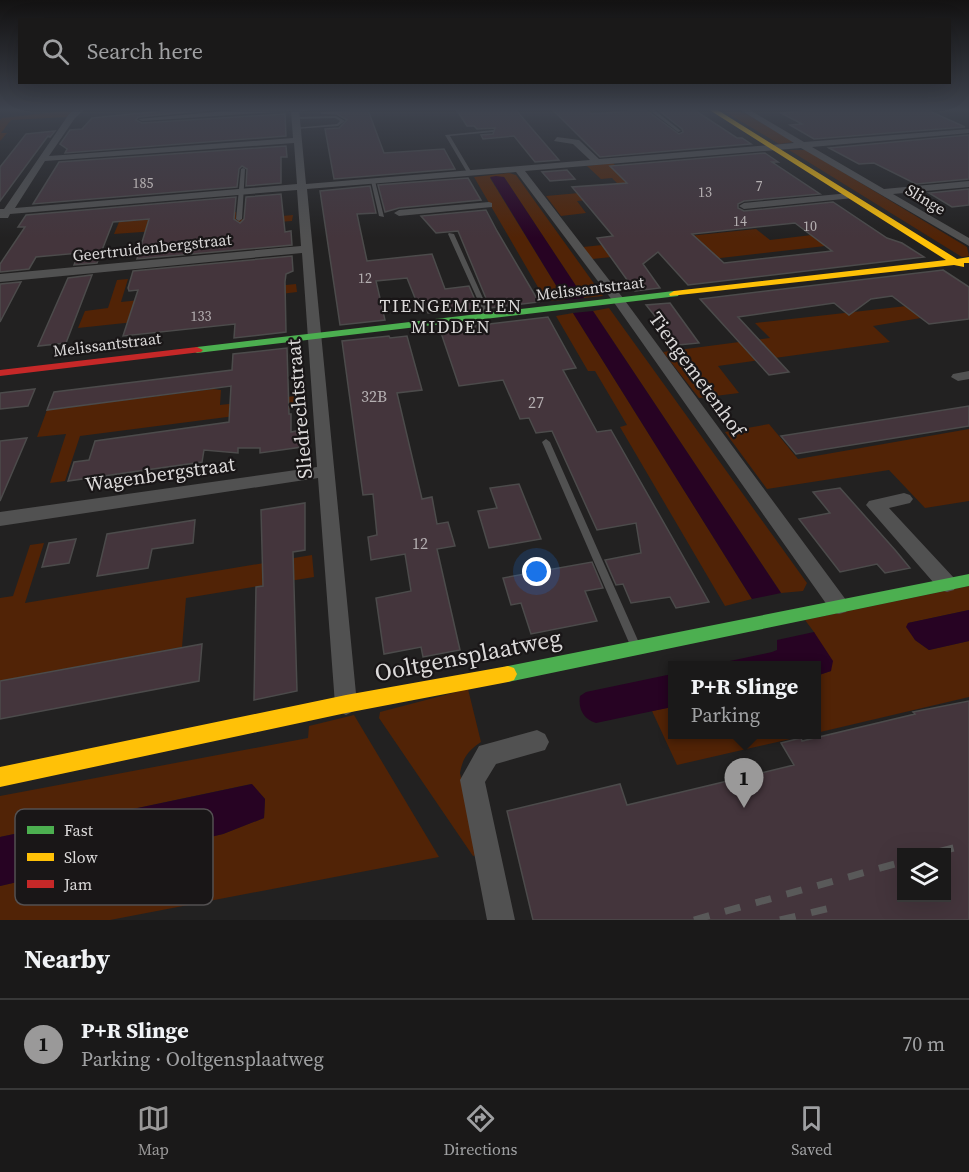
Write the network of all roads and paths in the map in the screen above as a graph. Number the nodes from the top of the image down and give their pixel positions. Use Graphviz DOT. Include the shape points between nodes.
graph roads {
  1 [pos="48,152"];
  2 [pos="88,152"];
  3 [pos="298,152"];
  4 [pos="457,152"];
  5 [pos="586,152"];
  6 [pos="716,152"];
  7 [pos="783,152"];
  8 [pos="816,152"];
  9 [pos="43,159"];
  10 [pos="597,162"];
  11 [pos="519,169"];
  12 [pos="243,170"];
  13 [pos="470,173"];
  14 [pos="373,181"];
  15 [pos="969,184"];
  16 [pos="301,187"];
  17 [pos="241,192"];
  18 [pos="882,192"];
  19 [pos="850,196"];
  20 [pos="489,205"];
  21 [pos="744,206"];
  22 [pos="4,212"];
  23 [pos="399,213"];
  24 [pos="382,216"];
  25 [pos="239,219"];
  26 [pos="0,222"];
  27 [pos="451,234"];
  28 [pos="969,243"];
  29 [pos="307,249"];
  30 [pos="962,260"];
  31 [pos="969,270"];
  32 [pos="0,278"];
  33 [pos="619,301"];
  34 [pos="488,316"];
  35 [pos="314,337"];
  36 [pos="0,374"];
  37 [pos="546,442"];
  38 [pos="326,471"];
  39 [pos="904,499"];
  40 [pos="0,519"];
  41 [pos="969,580"];
  42 [pos="947,584"];
  43 [pos="839,606"];
  44 [pos="636,647"];
  45 [pos="352,703"];
  46 [pos="537,742"];
  47 [pos="0,777"];
  48 [pos="501,920"];
  1 -- 9 [label="street"];
  2 -- 9 [label="street"];
  3 -- 16 [label="street, Sliedrechtstraat"];
  4 -- 13 [label="lane"];
  5 -- 10 [label="street"];
  6 -- 10 [label="street"];
  7 -- 19 [label="street, Slinge"];
  8 -- 18 [label="street, Slinge"];
  9 -- 22 [label="street"];
  10 -- 11 [label="street"];
  11 -- 13 [label="street"];
  11 -- 33 [label="street, Tiengemetenhof"];
  12 -- 17 [label="lane"];
  13 -- 14 [label="street"];
  14 -- 16 [label="street"];
  14 -- 24 [label="lane"];
  15 -- 18 [label="street"];
  16 -- 17 [label="street"];
  16 -- 29 [label="street, Sliedrechtstraat"];
  17 -- 22 [label="street"];
  17 -- 25 [label="lane"];
  18 -- 28 [label="street, Slinge"];
  19 -- 21 [label="street"];
  19 -- 30 [label="street, Slinge"];
  20 -- 23 [label="street"];
  22 -- 26 [label="street"];
  27 -- 34 [label="lane"];
  29 -- 32 [label="street, Geertruidenbergstraat"];
  29 -- 35 [label="street, Sliedrechtstraat"];
  30 -- 31 [label="street, Slinge"];
  30 -- 33 [label="street, Melissantstraat"];
  33 -- 34 [label="street, Melissantstraat"];
  33 -- 43 [label="street, Tiengemetenhof"];
  34 -- 35 [label="street, Melissantstraat"];
  35 -- 36 [label="street, Melissantstraat"];
  35 -- 38 [label="street, Sliedrechtstraat"];
  37 -- 44 [label="lane"];
  38 -- 40 [label="street, Wagenbergstraat"];
  38 -- 45 [label="street, Sliedrechtstraat"];
  39 -- 42 [label="street" via="875,505"];
  41 -- 42 [label="street, Ooltgensplaatweg"];
  42 -- 43 [label="street, Ooltgensplaatweg"];
  43 -- 44 [label="street, Ooltgensplaatweg"];
  44 -- 45 [label="street, Ooltgensplaatweg"];
  45 -- 47 [label="street, Ooltgensplaatweg"];
  46 -- 48 [label="street" via="488,754 472,780"];
}
